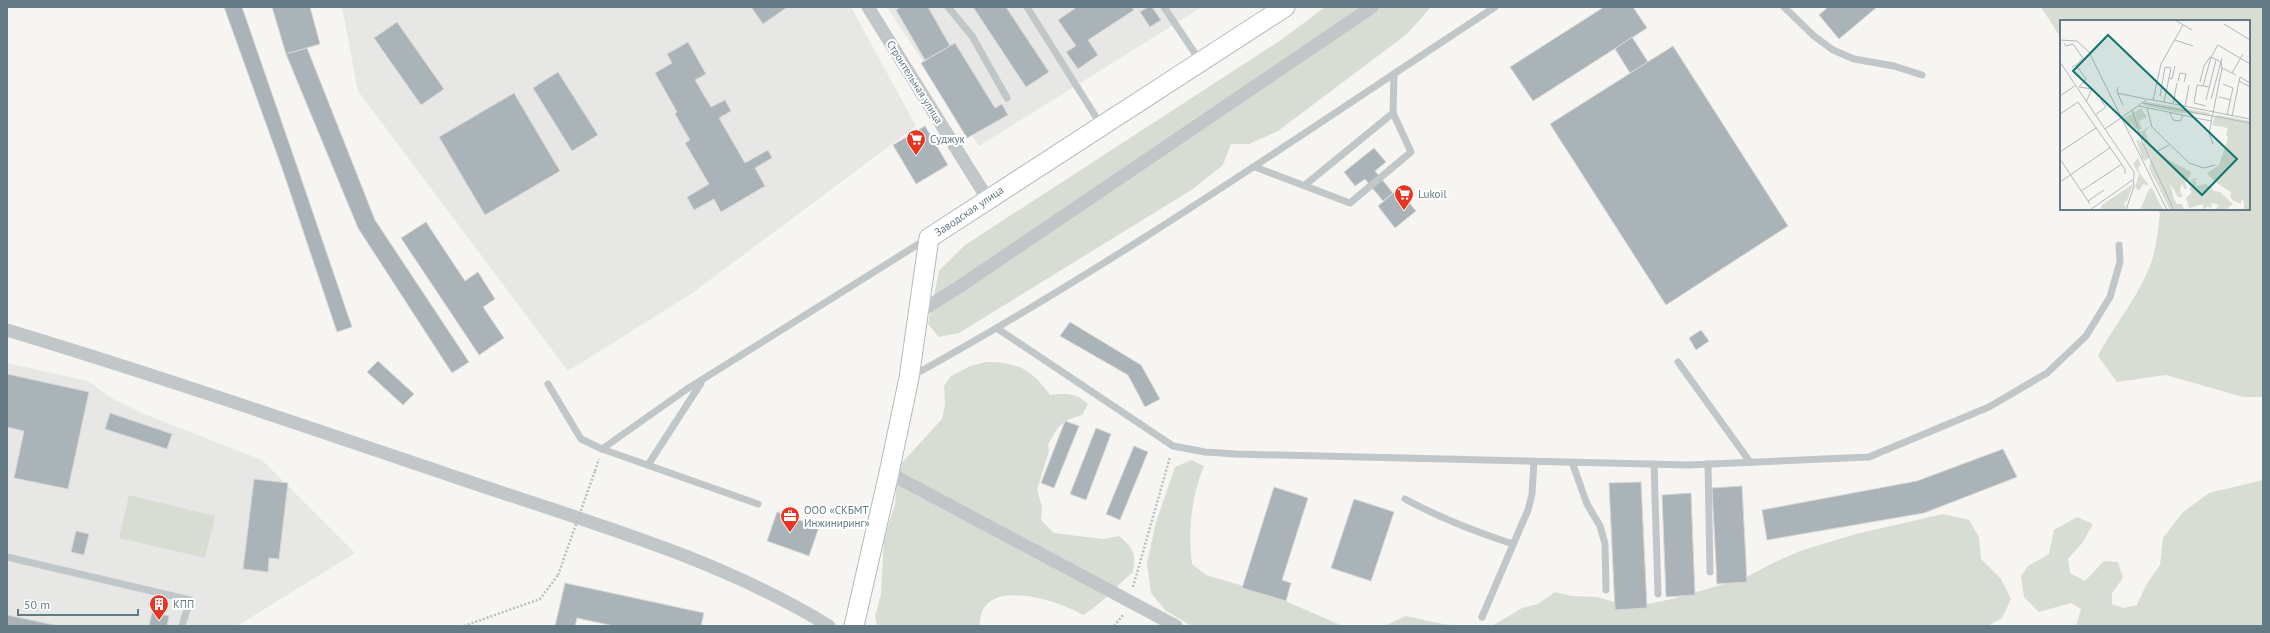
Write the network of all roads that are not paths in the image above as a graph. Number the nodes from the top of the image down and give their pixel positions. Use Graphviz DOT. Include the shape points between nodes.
graph roads {
  1 [pos="868,7"];
  2 [pos="948,7"];
  3 [pos="1027,7"];
  4 [pos="1164,7"];
  5 [pos="1285,7"];
  6 [pos="1372,7"];
  7 [pos="1495,7"];
  8 [pos="1784,7"];
  9 [pos="1200,61"];
  10 [pos="1394,74"];
  11 [pos="1922,75"];
  12 [pos="1007,98"];
  13 [pos="1393,114"];
  14 [pos="1102,125"];
  15 [pos="1255,167"];
  16 [pos="1305,186"];
  17 [pos="988,198"];
  18 [pos="929,238"];
  19 [pos="2119,245"];
  20 [pos="919,312"];
  21 [pos="998,329"];
  22 [pos="7,330"];
  23 [pos="1678,362"];
  24 [pos="909,378"];
  25 [pos="703,380"];
  26 [pos="548,384"];
  27 [pos="602,449"];
  28 [pos="1534,461"];
  29 [pos="1572,462"];
  30 [pos="1750,462"];
  31 [pos="1654,464"];
  32 [pos="1708,464"];
  33 [pos="648,465"];
  34 [pos="889,473"];
  35 [pos="1405,499"];
  36 [pos="758,504"];
  37 [pos="1513,544"];
  38 [pos="7,557"];
  39 [pos="1710,572"];
  40 [pos="1606,590"];
  41 [pos="1658,594"];
  42 [pos="1482,617"];
  43 [pos="182,626"];
  44 [pos="829,626"];
  45 [pos="854,626"];
  46 [pos="1176,626"];
  1 -- 17 [label="street, Строительная улица"];
  2 -- 12 [label="lane" via="972,36"];
  3 -- 14 [label="lane"];
  4 -- 9 [label="lane"];
  5 -- 9 [label="main road, Заводская улица"];
  6 -- 20 [label="street"];
  7 -- 10 [label="lane"];
  8 -- 11 [label="lane" via="1814,36 1833,50 1854,59 1894,66"];
  9 -- 14 [label="main road, Заводская улица"];
  10 -- 13 [label="lane"];
  10 -- 15 [label="lane"];
  13 -- 16 [label="lane"];
  13 -- 16 [label="lane" via="1411,152 1375,183 1350,203"];
  14 -- 17 [label="main road, Заводская улица"];
  15 -- 16 [label="lane"];
  15 -- 21 [label="lane"];
  17 -- 18 [label="main road, Заводская улица"];
  18 -- 20 [label="main road, Заводская улица"];
  18 -- 25 [label="lane"];
  19 -- 30 [label="lane" via="2120,262 2110,297 2086,336 2047,373 1989,407 1869,457"];
  20 -- 24 [label="main road, Заводская улица"];
  21 -- 24 [label="lane"];
  21 -- 28 [label="lane" via="1173,446 1236,454"];
  22 -- 44 [label="street" via="144,371 630,536 724,572"];
  23 -- 30 [label="lane"];
  24 -- 34 [label="main road, Заводская улица"];
  25 -- 27 [label="lane"];
  25 -- 33 [label="lane"];
  26 -- 27 [label="lane" via="581,440"];
  27 -- 33 [label="lane"];
  28 -- 29 [label="lane"];
  28 -- 37 [label="lane" via="1532,494 1528,510"];
  29 -- 31 [label="lane"];
  29 -- 40 [label="lane" via="1587,504 1600,526 1605,544"];
  30 -- 32 [label="lane"];
  31 -- 32 [label="lane"];
  31 -- 41 [label="lane"];
  32 -- 39 [label="lane"];
  33 -- 36 [label="lane"];
  34 -- 45 [label="main road, Заводская улица"];
  34 -- 46 [label="street"];
  35 -- 37 [label="lane" via="1442,518"];
  37 -- 42 [label="lane"];
  38 -- 43 [label="lane" via="190,600"];
}
